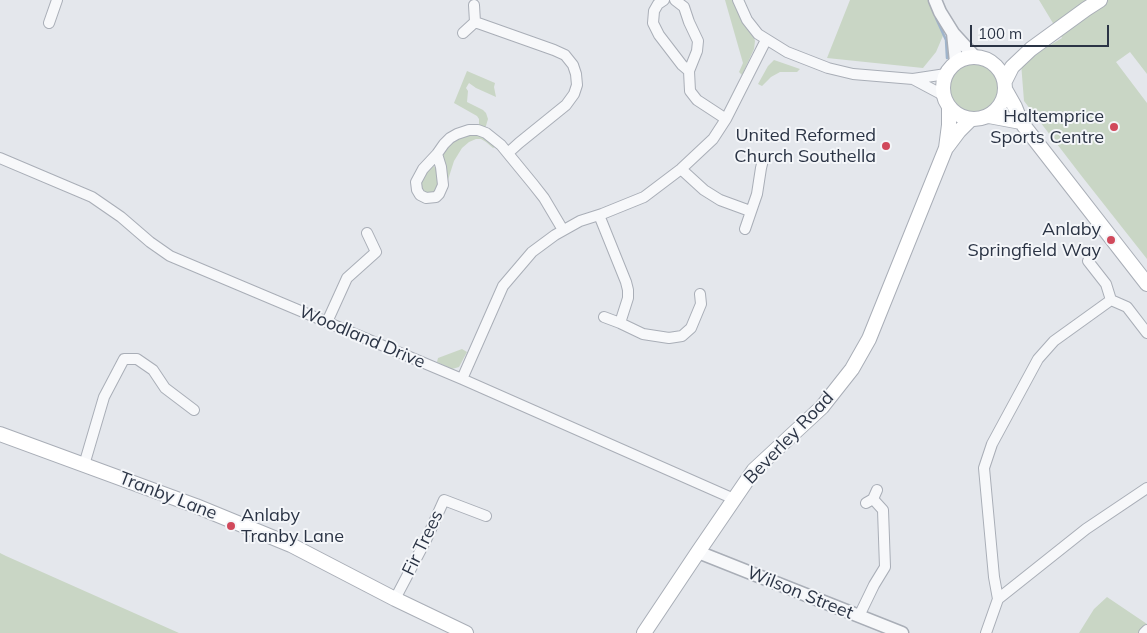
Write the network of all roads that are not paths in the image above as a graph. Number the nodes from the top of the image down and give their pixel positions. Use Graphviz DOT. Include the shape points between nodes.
graph roads {
  1 [pos="57,0"];
  2 [pos="664,0"];
  3 [pos="675,0"];
  4 [pos="738,0"];
  5 [pos="935,0"];
  6 [pos="1100,0"];
  7 [pos="474,5"];
  8 [pos="49,22"];
  9 [pos="475,22"];
  10 [pos="463,33"];
  11 [pos="953,33"];
  12 [pos="766,40"];
  13 [pos="1031,49"];
  14 [pos="974,56"];
  15 [pos="990,60"];
  16 [pos="956,62"];
  17 [pos="689,71"];
  18 [pos="946,74"];
  19 [pos="913,79"];
  20 [pos="1005,86"];
  21 [pos="946,101"];
  22 [pos="989,116"];
  23 [pos="726,119"];
  24 [pos="971,119"];
  25 [pos="1021,122"];
  26 [pos="946,148"];
  27 [pos="508,153"];
  28 [pos="437,154"];
  29 [pos="0,158"];
  30 [pos="763,160"];
  31 [pos="681,169"];
  32 [pos="750,212"];
  33 [pos="599,215"];
  34 [pos="745,229"];
  35 [pos="563,230"];
  36 [pos="367,233"];
  37 [pos="1088,261"];
  38 [pos="1147,284"];
  39 [pos="1111,300"];
  40 [pos="704,301"];
  41 [pos="604,317"];
  42 [pos="327,322"];
  43 [pos="620,323"];
  44 [pos="1147,333"];
  45 [pos="462,379"];
  46 [pos="194,410"];
  47 [pos="0,434"];
  48 [pos="84,465"];
  49 [pos="1147,488"];
  50 [pos="872,497"];
  51 [pos="734,499"];
  52 [pos="486,516"];
  53 [pos="698,552"];
  54 [pos="395,599"];
  55 [pos="998,599"];
  56 [pos="859,616"];
  57 [pos="1147,630"];
  58 [pos="466,633"];
  59 [pos="644,633"];
  60 [pos="902,633"];
  61 [pos="986,633"];
  62 [pos="1144,633"];
  1 -- 8 [label="street"];
  2 -- 17 [label="street" via="654,11 653,23 658,35"];
  3 -- 17 [label="street" via="684,7 698,41"];
  4 -- 12 [label="street" via="747,20"];
  5 -- 11 [label="street"];
  6 -- 13 [label="main road"];
  7 -- 9 [label="street"];
  9 -- 10 [label="street"];
  9 -- 27 [label="street" via="565,55 576,74 574,94 566,105"];
  11 -- 14 [label="street"];
  11 -- 16 [label="street"];
  12 -- 19 [label="street" via="787,52 843,72"];
  12 -- 23 [label="street"];
  13 -- 15 [label="main road"];
  13 -- 20 [label="main road" via="1012,67"];
  14 -- 15 [label="main road"];
  14 -- 16 [label="main road"];
  15 -- 20 [label="main road" via="1002,73"];
  16 -- 18 [label="main road"];
  17 -- 23 [label="street" via="690,91 697,100"];
  18 -- 19 [label="street"];
  18 -- 21 [label="main road" via="943,84"];
  19 -- 21 [label="street"];
  20 -- 22 [label="main road" via="1003,101"];
  20 -- 25 [label="main road"];
  21 -- 24 [label="main road" via="955,113"];
  21 -- 26 [label="main road, Beverley Road" via="949,126"];
  22 -- 24 [label="main road"];
  22 -- 25 [label="main road"];
  23 -- 31 [label="street" via="713,139"];
  24 -- 26 [label="main road, Beverley Road"];
  25 -- 38 [label="main road"];
  26 -- 51 [label="main road, Beverley Road" via="869,339 852,369 822,407 754,470"];
  27 -- 28 [label="street" via="486,133 469,130 450,138"];
  27 -- 35 [label="street" via="544,198"];
  29 -- 42 [label="street, Woodland Drive" via="92,197 170,256"];
  30 -- 32 [label="street"];
  31 -- 32 [label="street" via="720,200"];
  31 -- 33 [label="street" via="644,197"];
  32 -- 34 [label="street"];
  33 -- 35 [label="street"];
  33 -- 43 [label="street" via="628,290"];
  35 -- 45 [label="street" via="532,252 503,286"];
  36 -- 42 [label="street" via="376,252 347,278"];
  37 -- 39 [label="street" via="1106,284"];
  39 -- 44 [label="street" via="1127,307"];
  39 -- 55 [label="street" via="1054,341 1038,359 992,444 984,468"];
  40 -- 43 [label="street" via="691,328 682,336 669,338 642,334"];
  41 -- 43 [label="street"];
  42 -- 45 [label="street, Woodland Drive"];
  45 -- 51 [label="street, Woodland Drive"];
  46 -- 48 [label="street" via="165,388 153,370 137,359 124,359 104,397"];
  47 -- 48 [label="main road, Tranby Lane"];
  48 -- 54 [label="main road, Tranby Lane" via="291,545"];
  49 -- 55 [label="street" via="1086,529"];
  50 -- 56 [label="street" via="883,510 885,566"];
  51 -- 53 [label="main road, Beverley Road"];
  52 -- 54 [label="street, Fir Trees" via="444,500"];
  53 -- 56 [label="street, Wilson Street"];
  53 -- 59 [label="main road, Beverley Road"];
  54 -- 58 [label="main road, Tranby Lane"];
  55 -- 61 [label="street"];
  56 -- 60 [label="street, Wilson Street"];
  57 -- 62 [label="street"];
}
